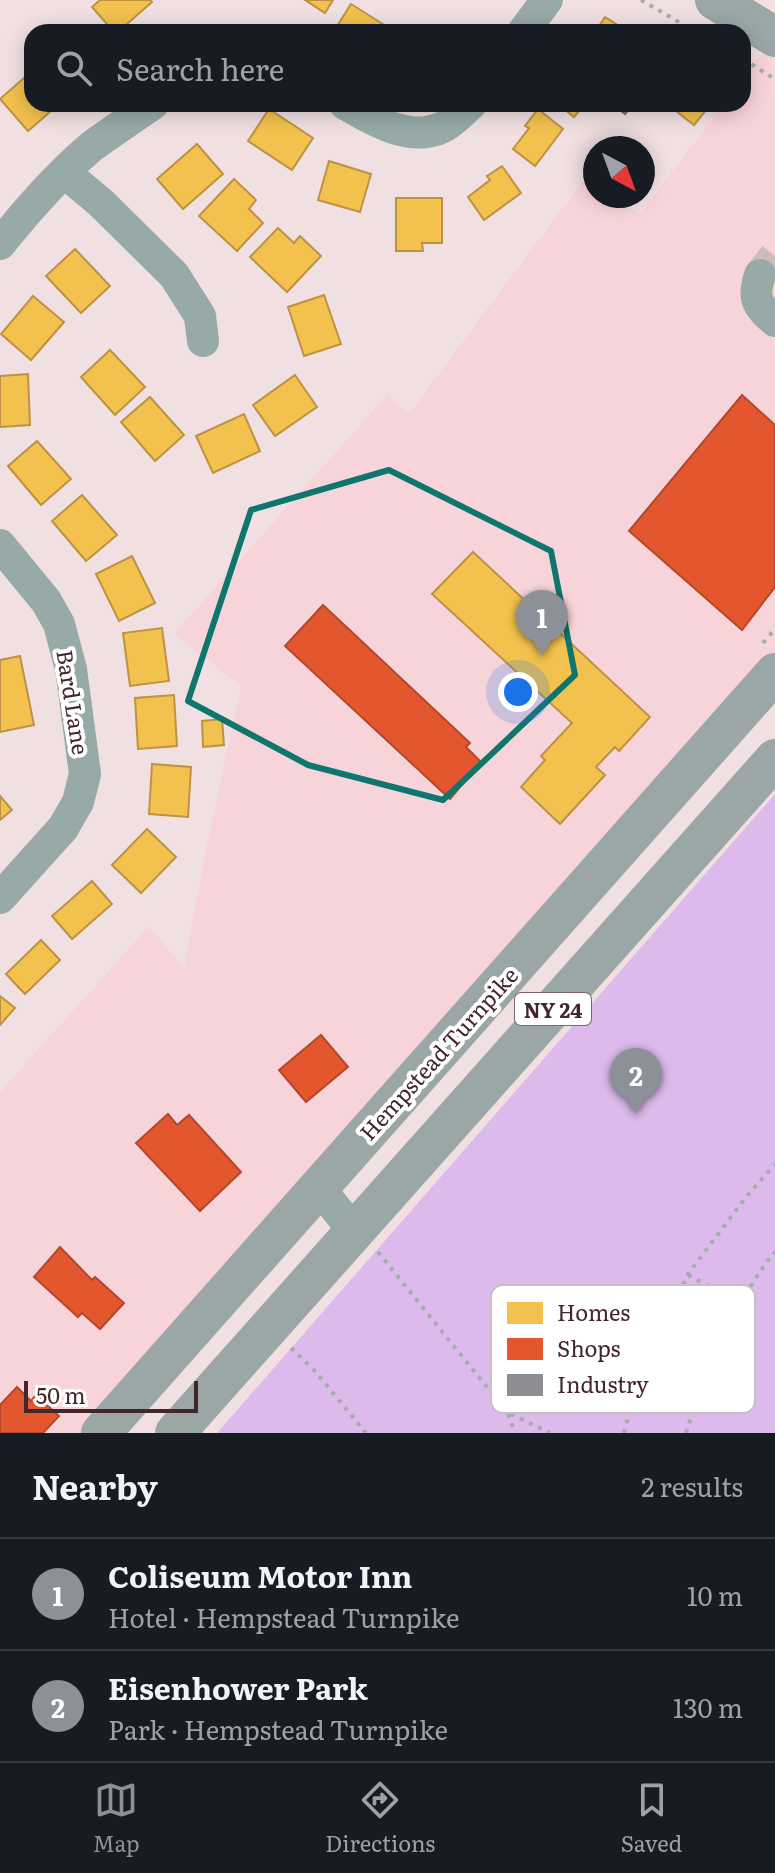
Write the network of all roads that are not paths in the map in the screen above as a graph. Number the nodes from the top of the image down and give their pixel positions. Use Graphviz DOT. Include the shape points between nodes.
graph roads {
  1 [pos="547,0"];
  2 [pos="715,0"];
  3 [pos="529,24"];
  4 [pos="775,37"];
  5 [pos="141,112"];
  6 [pos="358,112"];
  7 [pos="461,112"];
  8 [pos="64,172"];
  9 [pos="0,244"];
  10 [pos="760,275"];
  11 [pos="775,321"];
  12 [pos="203,341"];
  13 [pos="0,545"];
  14 [pos="775,673"];
  15 [pos="775,759"];
  16 [pos="0,898"];
  17 [pos="319,1188"];
  18 [pos="364,1239"];
  19 [pos="101,1433"];
  20 [pos="175,1433"];
  1 -- 3 [label="street"];
  2 -- 4 [label="main road"];
  5 -- 8 [label="street"];
  6 -- 7 [label="street" via="406,133 441,128"];
  8 -- 9 [label="street"];
  8 -- 12 [label="street" via="174,275 200,316"];
  10 -- 11 [label="street" via="755,290 759,307"];
  13 -- 16 [label="street, Bard Lane" via="59,624 71,669 85,774 78,802 63,828"];
  14 -- 17 [label="main road, Hempstead Turnpike / NY 24"];
  15 -- 18 [label="main road, NY 24"];
  17 -- 18 [label="street"];
  17 -- 19 [label="main road, Hempstead Turnpike / NY 24"];
  18 -- 20 [label="main road, NY 24"];
}
